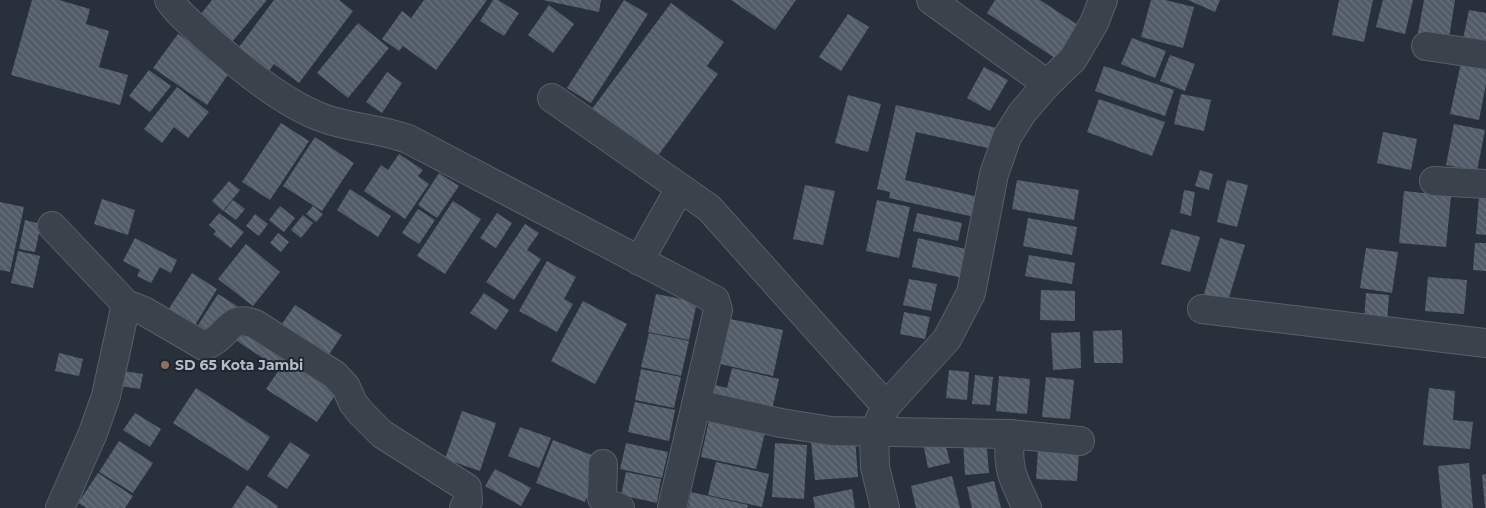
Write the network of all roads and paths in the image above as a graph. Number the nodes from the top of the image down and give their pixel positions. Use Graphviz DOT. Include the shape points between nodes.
graph roads {
  1 [pos="169,0"];
  2 [pos="931,0"];
  3 [pos="1103,0"];
  4 [pos="1426,46"];
  5 [pos="1486,55"];
  6 [pos="1047,84"];
  7 [pos="552,98"];
  8 [pos="1434,180"];
  9 [pos="1486,184"];
  10 [pos="680,188"];
  11 [pos="52,226"];
  12 [pos="639,262"];
  13 [pos="126,304"];
  14 [pos="1202,309"];
  15 [pos="1486,343"];
  16 [pos="696,404"];
  17 [pos="886,406"];
  18 [pos="874,432"];
  19 [pos="1010,434"];
  20 [pos="1080,441"];
  21 [pos="603,464"];
  22 [pos="60,508"];
  23 [pos="464,508"];
  24 [pos="620,508"];
  25 [pos="672,508"];
  26 [pos="885,508"];
  27 [pos="1027,508"];
  1 -- 12 [label="street" via="179,13 251,76 302,107 336,122 408,139"];
  2 -- 6 [label="street"];
  3 -- 6 [label="street" via="1094,23 1073,58"];
  4 -- 5 [label="street"];
  6 -- 17 [label="street" via="1022,114 1004,146 994,174 971,293 947,339"];
  7 -- 10 [label="street"];
  8 -- 9 [label="street"];
  10 -- 12 [label="street"];
  10 -- 17 [label="street" via="709,208"];
  11 -- 13 [label="street"];
  12 -- 16 [label="street" via="711,297 717,305"];
  13 -- 22 [label="street" via="106,396 94,432"];
  13 -- 23 [label="street" via="204,346 222,336 234,321 243,319 255,324 335,375 346,387 360,413 382,434 467,488 468,501"];
  14 -- 15 [label="street"];
  16 -- 18 [label="street" via="782,423"];
  16 -- 25 [label="street"];
  17 -- 18 [label="street"];
  18 -- 19 [label="street"];
  18 -- 26 [label="street" via="876,467"];
  19 -- 20 [label="street"];
  19 -- 27 [label="street" via="1008,461 1011,476"];
  21 -- 24 [label="street" via="602,498"];
}
